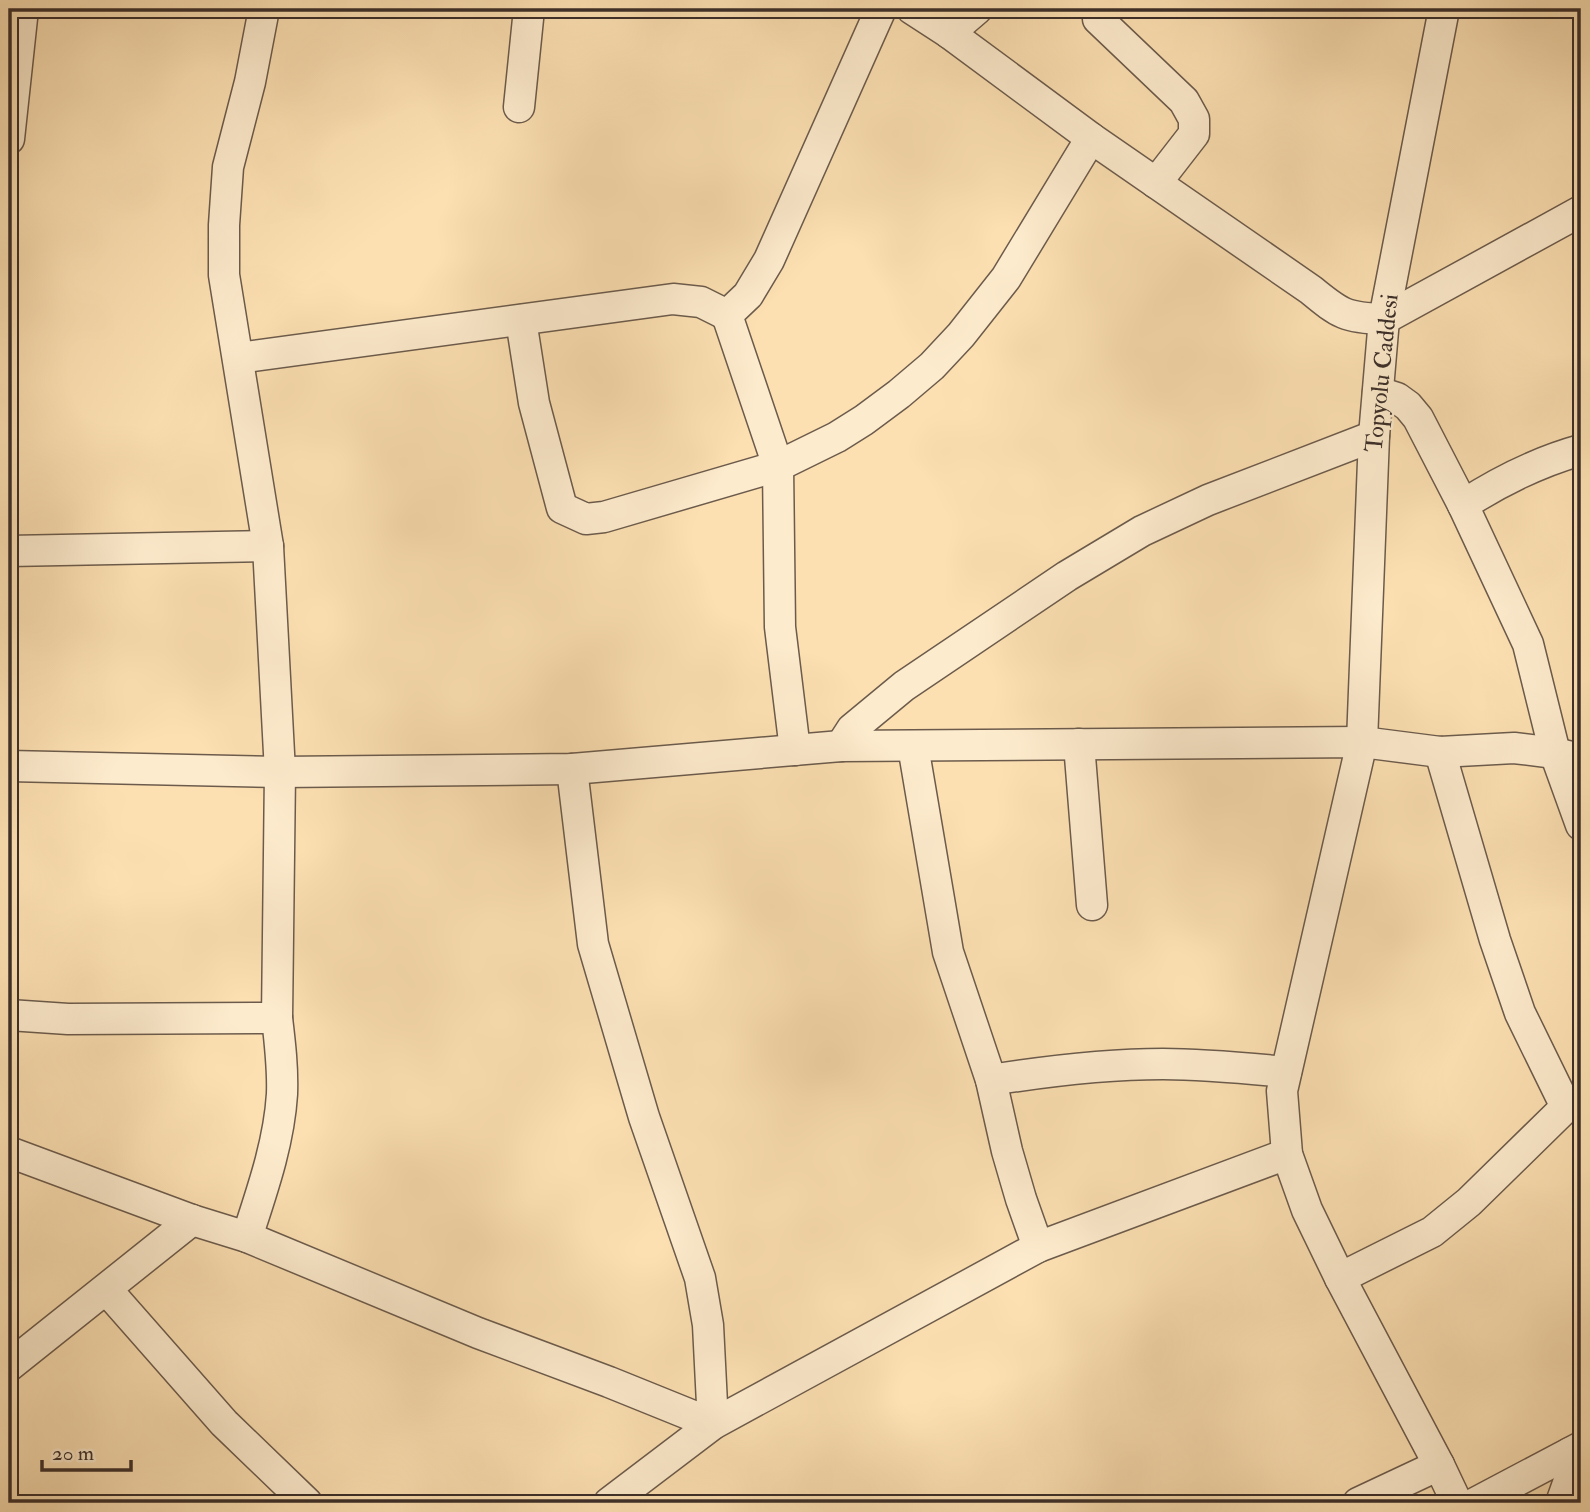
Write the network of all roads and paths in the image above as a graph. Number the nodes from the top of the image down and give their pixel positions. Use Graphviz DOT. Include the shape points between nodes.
graph roads {
  1 [pos="23,9"];
  2 [pos="264,9"];
  3 [pos="529,9"];
  4 [pos="881,9"];
  5 [pos="912,9"];
  6 [pos="977,9"];
  7 [pos="1444,9"];
  8 [pos="1098,19"];
  9 [pos="949,33"];
  10 [pos="519,107"];
  11 [pos="1091,138"];
  12 [pos="9,139"];
  13 [pos="1156,183"];
  14 [pos="1581,211"];
  15 [pos="727,315"];
  16 [pos="1384,319"];
  17 [pos="521,320"];
  18 [pos="238,358"];
  19 [pos="1378,392"];
  20 [pos="1374,436"];
  21 [pos="1581,450"];
  22 [pos="778,466"];
  23 [pos="1463,505"];
  24 [pos="268,546"];
  25 [pos="9,551"];
  26 [pos="1362,742"];
  27 [pos="1079,744"];
  28 [pos="841,746"];
  29 [pos="913,746"];
  30 [pos="795,750"];
  31 [pos="1440,751"];
  32 [pos="1568,756"];
  33 [pos="9,766"];
  34 [pos="572,769"];
  35 [pos="280,772"];
  36 [pos="1581,825"];
  37 [pos="1092,905"];
  38 [pos="9,1015"];
  39 [pos="276,1018"];
  40 [pos="1286,1072"];
  41 [pos="991,1080"];
  42 [pos="1574,1103"];
  43 [pos="9,1152"];
  44 [pos="1287,1154"];
  45 [pos="192,1220"];
  46 [pos="247,1237"];
  47 [pos="1038,1247"];
  48 [pos="1340,1278"];
  49 [pos="107,1290"];
  50 [pos="9,1366"];
  51 [pos="713,1424"];
  52 [pos="1576,1450"];
  53 [pos="1439,1465"];
  54 [pos="307,1503"];
  55 [pos="609,1503"];
  56 [pos="1358,1503"];
  57 [pos="1457,1503"];
  58 [pos="1475,1503"];
  59 [pos="1561,1503"];
  1 -- 12 [label="street"];
  2 -- 18 [label="street" via="228,167 224,275"];
  3 -- 10 [label="street"];
  4 -- 15 [label="street" via="769,260 748,295"];
  5 -- 9 [label="street"];
  6 -- 9 [label="street"];
  7 -- 16 [label="street, Topyolu Caddesi"];
  8 -- 13 [label="street" via="1184,101 1194,119 1194,134"];
  9 -- 11 [label="street"];
  11 -- 13 [label="street"];
  11 -- 22 [label="street" via="1006,278 961,335 899,394 864,420"];
  13 -- 16 [label="street" via="1336,310 1357,318"];
  14 -- 16 [label="street"];
  15 -- 17 [label="street" via="701,302 673,299"];
  15 -- 22 [label="street"];
  16 -- 19 [label="street, Topyolu Caddesi"];
  17 -- 18 [label="street"];
  17 -- 22 [label="street" via="534,403 562,508 586,519 604,517"];
  18 -- 24 [label="street"];
  19 -- 20 [label="street, Topyolu Caddesi"];
  19 -- 23 [label="street" via="1397,398 1419,418"];
  20 -- 26 [label="street, Topyolu Caddesi"];
  20 -- 28 [label="street" via="1208,500 1142,531 904,687 852,729"];
  21 -- 23 [label="street" via="1531,467"];
  22 -- 30 [label="street" via="780,627"];
  23 -- 32 [label="street" via="1528,644"];
  24 -- 25 [label="street"];
  24 -- 35 [label="street"];
  26 -- 27 [label="street"];
  26 -- 31 [label="street"];
  26 -- 40 [label="street, Topyolu Caddesi"];
  27 -- 29 [label="street"];
  27 -- 37 [label="street"];
  28 -- 29 [label="street"];
  28 -- 30 [label="street"];
  29 -- 41 [label="street" via="948,953"];
  30 -- 34 [label="street"];
  31 -- 32 [label="street" via="1514,748"];
  31 -- 42 [label="street" via="1494,940 1520,1013"];
  32 -- 36 [label="street"];
  33 -- 35 [label="street"];
  34 -- 35 [label="street"];
  34 -- 51 [label="street" via="593,944 644,1118 699,1279 708,1325"];
  35 -- 39 [label="street"];
  38 -- 39 [label="street"];
  39 -- 46 [label="street" via="282,1094 277,1133"];
  40 -- 41 [label="street" via="1141,1065"];
  40 -- 44 [label="street, Topyolu Caddesi" via="1282,1091"];
  41 -- 47 [label="street" via="1007,1151"];
  42 -- 48 [label="street" via="1432,1232"];
  43 -- 45 [label="street"];
  44 -- 47 [label="street"];
  44 -- 48 [label="street, Topyolu Caddesi" via="1307,1210"];
  45 -- 46 [label="street"];
  45 -- 49 [label="street"];
  46 -- 51 [label="street"];
  47 -- 51 [label="street"];
  48 -- 53 [label="street, Topyolu Caddesi"];
  49 -- 50 [label="street"];
  49 -- 54 [label="street" via="224,1423"];
  51 -- 55 [label="street"];
  52 -- 58 [label="street"];
  52 -- 59 [label="street"];
  53 -- 56 [label="street"];
  53 -- 57 [label="street, Topyolu Caddesi"];
}
